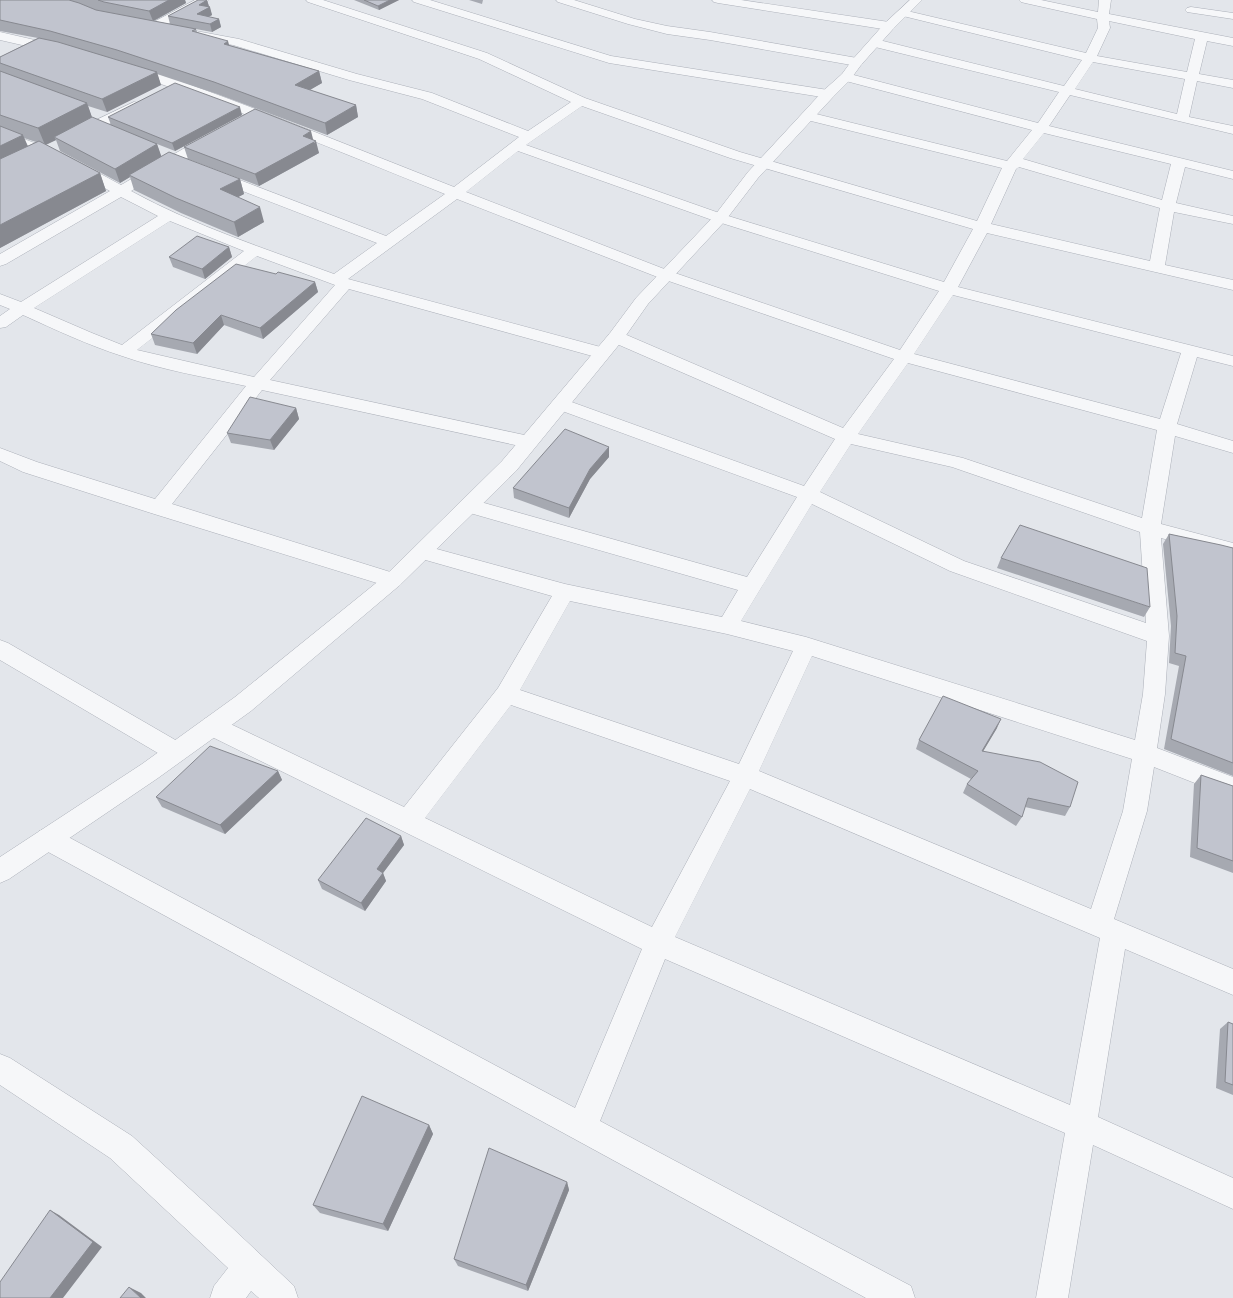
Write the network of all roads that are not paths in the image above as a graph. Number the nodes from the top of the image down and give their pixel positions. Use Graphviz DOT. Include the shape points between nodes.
graph roads {
  1 [pos="203,0"];
  2 [pos="312,0"];
  3 [pos="418,0"];
  4 [pos="562,0"];
  5 [pos="718,0"];
  6 [pos="1025,0"];
  7 [pos="1105,0"];
  8 [pos="579,2"];
  9 [pos="1189,5"];
  10 [pos="909,7"];
  11 [pos="1102,16"];
  12 [pos="1233,16"];
  13 [pos="140,24"];
  14 [pos="889,26"];
  15 [pos="154,27"];
  16 [pos="1198,35"];
  17 [pos="0,36"];
  18 [pos="1233,42"];
  19 [pos="875,44"];
  20 [pos="42,45"];
  21 [pos="28,52"];
  22 [pos="73,53"];
  23 [pos="1090,58"];
  24 [pos="857,62"];
  25 [pos="117,66"];
  26 [pos="846,77"];
  27 [pos="1193,77"];
  28 [pos="176,84"];
  29 [pos="1233,84"];
  30 [pos="1067,90"];
  31 [pos="162,92"];
  32 [pos="828,94"];
  33 [pos="149,98"];
  34 [pos="580,101"];
  35 [pos="257,114"];
  36 [pos="808,116"];
  37 [pos="1182,120"];
  38 [pos="243,121"];
  39 [pos="1041,128"];
  40 [pos="1233,130"];
  41 [pos="223,132"];
  42 [pos="0,134"];
  43 [pos="529,136"];
  44 [pos="517,146"];
  45 [pos="49,149"];
  46 [pos="162,152"];
  47 [pos="175,159"];
  48 [pos="1179,162"];
  49 [pos="764,163"];
  50 [pos="189,166"];
  51 [pos="1010,166"];
  52 [pos="203,171"];
  53 [pos="1233,175"];
  54 [pos="121,191"];
  55 [pos="456,192"];
  56 [pos="1168,206"];
  57 [pos="169,215"];
  58 [pos="720,218"];
  59 [pos="1233,220"];
  60 [pos="982,227"];
  61 [pos="387,242"];
  62 [pos="255,250"];
  63 [pos="0,261"];
  64 [pos="1157,268"];
  65 [pos="666,275"];
  66 [pos="341,282"];
  67 [pos="1233,285"];
  68 [pos="949,289"];
  69 [pos="0,299"];
  70 [pos="23,309"];
  71 [pos="0,323"];
  72 [pos="616,336"];
  73 [pos="1191,350"];
  74 [pos="125,351"];
  75 [pos="602,353"];
  76 [pos="904,357"];
  77 [pos="1233,361"];
  78 [pos="258,383"];
  79 [pos="560,404"];
  80 [pos="1167,427"];
  81 [pos="846,437"];
  82 [pos="529,442"];
  83 [pos="1233,447"];
  84 [pos="0,454"];
  85 [pos="810,495"];
  86 [pos="470,506"];
  87 [pos="158,508"];
  88 [pos="1150,528"];
  89 [pos="1233,550"];
  90 [pos="422,552"];
  91 [pos="393,580"];
  92 [pos="752,586"];
  93 [pos="565,592"];
  94 [pos="727,626"];
  95 [pos="1158,636"];
  96 [pos="806,646"];
  97 [pos="0,649"];
  98 [pos="506,694"];
  99 [pos="212,726"];
  100 [pos="176,752"];
  101 [pos="1144,753"];
  102 [pos="745,776"];
  103 [pos="1233,788"];
  104 [pos="408,821"];
  105 [pos="48,839"];
  106 [pos="0,870"];
  107 [pos="1106,929"];
  108 [pos="658,943"];
  109 [pos="1233,982"];
  110 [pos="0,1068"];
  111 [pos="1082,1125"];
  112 [pos="582,1127"];
  113 [pos="1233,1194"];
  114 [pos="249,1266"];
  115 [pos="226,1298"];
  116 [pos="282,1298"];
  117 [pos="899,1298"];
  118 [pos="1052,1298"];
  1 -- 15 [label="street"];
  2 -- 34 [label="street" via="483,56"];
  3 -- 32 [label="street" via="609,60"];
  4 -- 8 [label="street"];
  5 -- 14 [label="street"];
  6 -- 11 [label="street"];
  7 -- 11 [label="street"];
  8 -- 24 [label="street" via="632,22 667,30"];
  9 -- 12 [label="street"];
  9 -- 16 [label="street"];
  10 -- 14 [label="street"];
  10 -- 23 [label="street"];
  11 -- 16 [label="street"];
  11 -- 23 [label="street" via="1104,28"];
  13 -- 15 [label="street"];
  14 -- 19 [label="street"];
  15 -- 43 [label="street" via="235,42 427,96"];
  16 -- 18 [label="street"];
  16 -- 27 [label="street"];
  17 -- 20 [label="street"];
  19 -- 24 [label="street"];
  19 -- 30 [label="street"];
  20 -- 21 [label="street"];
  20 -- 22 [label="street"];
  23 -- 27 [label="street"];
  23 -- 30 [label="street"];
  24 -- 26 [label="street"];
  25 -- 28 [label="street"];
  26 -- 32 [label="street"];
  26 -- 39 [label="street"];
  27 -- 29 [label="street"];
  27 -- 37 [label="street"];
  28 -- 31 [label="street"];
  28 -- 35 [label="street"];
  30 -- 37 [label="street"];
  30 -- 39 [label="street"];
  32 -- 36 [label="street"];
  33 -- 45 [label="street"];
  34 -- 43 [label="street"];
  34 -- 49 [label="street"];
  35 -- 38 [label="street"];
  35 -- 55 [label="street"];
  36 -- 49 [label="street"];
  36 -- 51 [label="street"];
  37 -- 40 [label="street"];
  39 -- 48 [label="street"];
  39 -- 51 [label="street"];
  41 -- 47 [label="street"];
  42 -- 45 [label="street"];
  43 -- 44 [label="street"];
  44 -- 55 [label="street"];
  44 -- 58 [label="street"];
  45 -- 54 [label="street"];
  46 -- 47 [label="street"];
  47 -- 50 [label="street"];
  47 -- 54 [label="street"];
  48 -- 53 [label="street"];
  48 -- 56 [label="street"];
  49 -- 58 [label="street"];
  49 -- 60 [label="street"];
  51 -- 56 [label="street" via="1018,162"];
  51 -- 60 [label="street"];
  52 -- 61 [label="street"];
  54 -- 57 [label="street"];
  54 -- 63 [label="street"];
  55 -- 61 [label="street"];
  55 -- 65 [label="street"];
  56 -- 59 [label="street"];
  56 -- 64 [label="street"];
  57 -- 62 [label="street"];
  57 -- 70 [label="street"];
  58 -- 65 [label="street"];
  58 -- 68 [label="street"];
  60 -- 64 [label="street"];
  60 -- 68 [label="street"];
  61 -- 66 [label="street"];
  62 -- 66 [label="street"];
  62 -- 74 [label="street"];
  64 -- 67 [label="street"];
  65 -- 72 [label="street" via="642,301"];
  65 -- 76 [label="street"];
  66 -- 75 [label="street"];
  66 -- 78 [label="street"];
  68 -- 73 [label="street"];
  68 -- 76 [label="street"];
  69 -- 70 [label="street"];
  70 -- 71 [label="street"];
  70 -- 74 [label="street"];
  72 -- 75 [label="street"];
  72 -- 81 [label="street"];
  73 -- 77 [label="street"];
  73 -- 80 [label="street"];
  74 -- 78 [label="street"];
  75 -- 79 [label="street"];
  76 -- 80 [label="street"];
  76 -- 81 [label="street"];
  78 -- 82 [label="street"];
  78 -- 87 [label="street"];
  79 -- 82 [label="street"];
  79 -- 85 [label="street"];
  80 -- 83 [label="street"];
  80 -- 88 [label="street"];
  81 -- 85 [label="street"];
  81 -- 88 [label="street" via="956,462"];
  82 -- 86 [label="street"];
  84 -- 87 [label="street" via="30,467"];
  85 -- 92 [label="street"];
  85 -- 95 [label="street" via="957,566"];
  86 -- 90 [label="street"];
  86 -- 92 [label="street"];
  87 -- 91 [label="street"];
  88 -- 89 [label="street"];
  88 -- 95 [label="street"];
  90 -- 91 [label="street"];
  90 -- 93 [label="street"];
  91 -- 99 [label="street" via="243,704"];
  92 -- 94 [label="street"];
  93 -- 94 [label="street"];
  93 -- 98 [label="street"];
  94 -- 96 [label="street"];
  95 -- 101 [label="street" via="1154,694"];
  96 -- 101 [label="street"];
  96 -- 102 [label="street"];
  97 -- 100 [label="street"];
  98 -- 102 [label="street"];
  98 -- 104 [label="street"];
  99 -- 100 [label="street"];
  99 -- 104 [label="street"];
  100 -- 105 [label="street"];
  101 -- 103 [label="street"];
  101 -- 107 [label="street" via="1135,811"];
  102 -- 107 [label="street"];
  102 -- 108 [label="street"];
  104 -- 108 [label="street"];
  105 -- 106 [label="street"];
  105 -- 112 [label="street"];
  107 -- 109 [label="street"];
  107 -- 111 [label="street"];
  108 -- 111 [label="street"];
  108 -- 112 [label="street"];
  110 -- 114 [label="street" via="121,1148"];
  111 -- 113 [label="street"];
  111 -- 118 [label="street"];
  112 -- 117 [label="street"];
  114 -- 115 [label="street"];
  114 -- 116 [label="street"];
}
